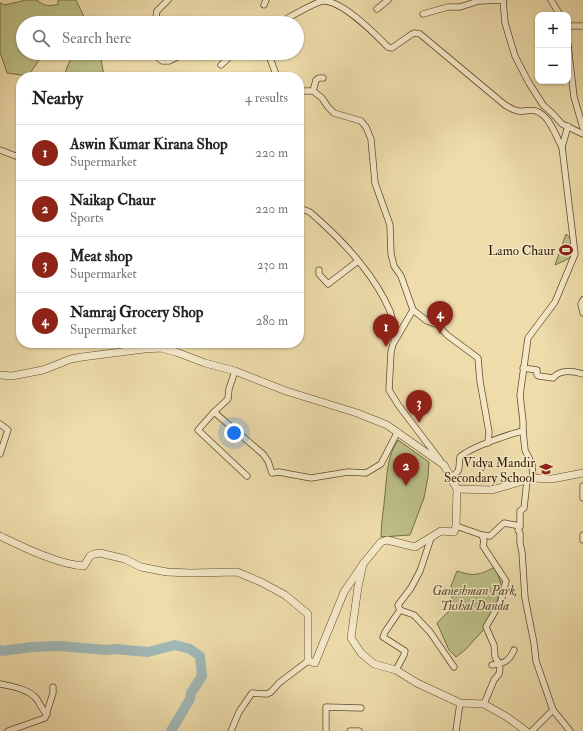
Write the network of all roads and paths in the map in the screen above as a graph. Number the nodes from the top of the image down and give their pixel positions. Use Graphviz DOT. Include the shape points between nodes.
graph roads {
  1 [pos="168,0"];
  2 [pos="388,0"];
  3 [pos="503,0"];
  4 [pos="551,0"];
  5 [pos="377,9"];
  6 [pos="558,12"];
  7 [pos="423,14"];
  8 [pos="156,16"];
  9 [pos="293,16"];
  10 [pos="571,26"];
  11 [pos="583,26"];
  12 [pos="568,48"];
  13 [pos="161,60"];
  14 [pos="171,60"];
  15 [pos="226,60"];
  16 [pos="271,60"];
  17 [pos="221,65"];
  18 [pos="275,72"];
  19 [pos="323,78"];
  20 [pos="313,91"];
  21 [pos="304,92"];
  22 [pos="568,126"];
  23 [pos="583,128"];
  24 [pos="583,134"];
  25 [pos="562,147"];
  26 [pos="0,150"];
  27 [pos="16,156"];
  28 [pos="304,210"];
  29 [pos="358,261"];
  30 [pos="319,270"];
  31 [pos="583,300"];
  32 [pos="413,310"];
  33 [pos="583,313"];
  34 [pos="395,340"];
  35 [pos="523,368"];
  36 [pos="235,371"];
  37 [pos="583,374"];
  38 [pos="0,375"];
  39 [pos="214,412"];
  40 [pos="0,424"];
  41 [pos="523,431"];
  42 [pos="398,433"];
  43 [pos="488,443"];
  44 [pos="0,454"];
  45 [pos="444,465"];
  46 [pos="583,473"];
  47 [pos="247,476"];
  48 [pos="451,477"];
  49 [pos="530,480"];
  50 [pos="583,486"];
  51 [pos="457,489"];
  52 [pos="583,498"];
  53 [pos="456,526"];
  54 [pos="520,526"];
  55 [pos="482,535"];
  56 [pos="583,535"];
  57 [pos="0,536"];
  58 [pos="431,538"];
  59 [pos="583,540"];
  60 [pos="364,564"];
  61 [pos="400,610"];
  62 [pos="514,650"];
  63 [pos="308,661"];
  64 [pos="499,664"];
  65 [pos="492,665"];
  66 [pos="454,667"];
  67 [pos="396,670"];
  68 [pos="0,684"];
  69 [pos="53,687"];
  70 [pos="460,703"];
  71 [pos="484,704"];
  72 [pos="362,708"];
  73 [pos="553,710"];
  74 [pos="47,714"];
  75 [pos="349,730"];
  76 [pos="8,731"];
  77 [pos="231,731"];
  78 [pos="326,731"];
  79 [pos="359,731"];
  80 [pos="456,731"];
  81 [pos="526,731"];
  82 [pos="532,731"];
  83 [pos="570,731"];
  1 -- 8 [label="street" via="157,11"];
  2 -- 5 [label="street"];
  3 -- 7 [label="street" via="479,1"];
  3 -- 22 [label="street" via="505,22 516,56 529,83 543,105 562,124"];
  4 -- 6 [label="street"];
  9 -- 25 [label="street" via="322,1 332,1 367,26 388,47 392,48 412,34 420,34 505,105 519,112 536,111 543,116 550,123"];
  10 -- 11 [label="street"];
  12 -- 23 [label="street" via="574,97"];
  13 -- 14 [label="street"];
  15 -- 17 [label="street"];
  16 -- 18 [label="street"];
  19 -- 20 [label="street" via="316,80"];
  20 -- 21 [label="street"];
  20 -- 32 [label="street" via="334,113 361,122 366,127 371,139 375,183 390,226 394,266 401,276"];
  22 -- 24 [label="street"];
  22 -- 25 [label="street"];
  25 -- 35 [label="street" via="575,254 555,302 528,338"];
  26 -- 27 [label="street"];
  28 -- 29 [label="street" via="313,214 337,236"];
  29 -- 30 [label="street" via="328,284 319,274"];
  29 -- 34 [label="street" via="390,312 394,326 392,336"];
  31 -- 33 [label="street"];
  32 -- 34 [label="street"];
  32 -- 43 [label="street" via="427,321 438,325 478,358 489,432"];
  34 -- 45 [label="street" via="391,352 390,390 399,406"];
  35 -- 37 [label="street" via="537,370 537,375 553,378 564,372"];
  35 -- 41 [label="street" via="520,395"];
  36 -- 38 [label="street" via="161,348 82,357 43,370 12,376"];
  36 -- 39 [label="street" via="228,399"];
  36 -- 42 [label="street" via="286,391 364,416 387,425"];
  39 -- 42 [label="street" via="263,454 272,473 311,478 348,472 366,473 381,464"];
  39 -- 47 [label="street" via="198,430"];
  40 -- 44 [label="street" via="8,430"];
  41 -- 43 [label="street"];
  41 -- 49 [label="street" via="525,450 532,464"];
  42 -- 45 [label="street"];
  43 -- 48 [label="street" via="463,454 460,457 458,472"];
  45 -- 48 [label="street"];
  46 -- 49 [label="street"];
  48 -- 51 [label="street"];
  49 -- 51 [label="street" via="492,490"];
  49 -- 54 [label="street" via="524,508 520,511"];
  50 -- 52 [label="street"];
  51 -- 53 [label="street"];
  53 -- 55 [label="street"];
  53 -- 58 [label="street" via="454,532 441,531"];
  54 -- 55 [label="street" via="504,523 490,536"];
  54 -- 73 [label="street" via="518,530 522,552 524,598 536,661"];
  55 -- 64 [label="street" via="483,546 506,581 501,601 486,627"];
  56 -- 59 [label="street"];
  57 -- 63 [label="street" via="76,566 84,566 90,556 100,553 167,572 237,572 285,595 308,614"];
  58 -- 60 [label="street" via="415,547 387,540 381,542"];
  58 -- 61 [label="street" via="420,571 398,605"];
  60 -- 63 [label="street" via="344,592 316,660 314,663"];
  60 -- 67 [label="street" via="358,587 352,638 361,653 374,664"];
  61 -- 66 [label="street" via="414,615 430,632"];
  61 -- 67 [label="street" via="383,637 405,651"];
  62 -- 64 [label="street" via="510,659"];
  63 -- 77 [label="street" via="267,694 252,693 239,712"];
  64 -- 65 [label="street"];
  64 -- 71 [label="street" via="499,674"];
  67 -- 70 [label="street"];
  68 -- 74 [label="street" via="20,688 30,694 37,699"];
  69 -- 74 [label="street"];
  70 -- 71 [label="street"];
  70 -- 80 [label="street"];
  71 -- 81 [label="street"];
  72 -- 78 [label="street" via="326,707"];
  73 -- 82 [label="street"];
  73 -- 83 [label="street"];
  74 -- 76 [label="street" via="41,720"];
  75 -- 79 [label="street"];
}
